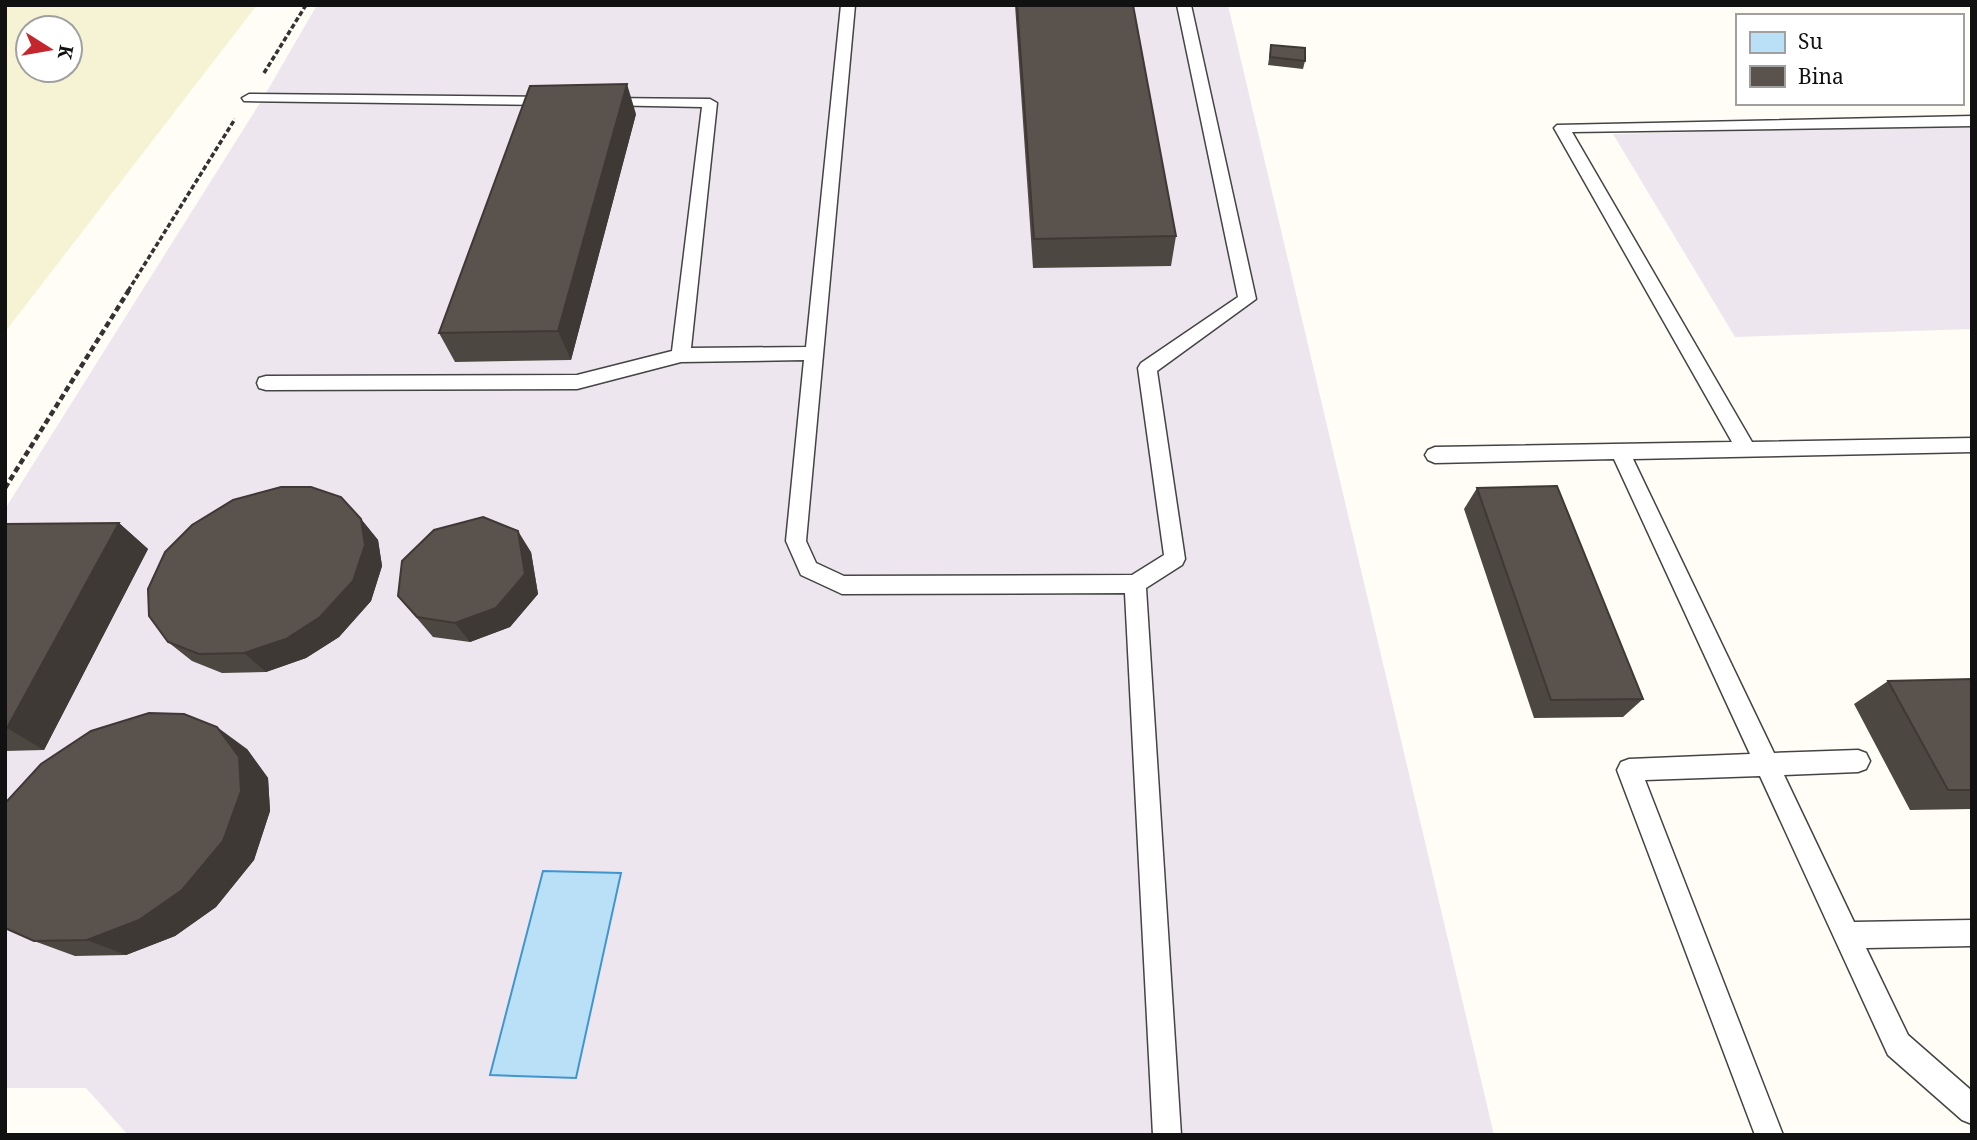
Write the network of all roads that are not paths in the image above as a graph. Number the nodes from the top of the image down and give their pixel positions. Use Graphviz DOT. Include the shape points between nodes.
graph roads {
  1 [pos="848,5"];
  2 [pos="1184,5"];
  3 [pos="248,98"];
  4 [pos="1972,121"];
  5 [pos="814,353"];
  6 [pos="681,355"];
  7 [pos="266,383"];
  8 [pos="1972,445"];
  9 [pos="1746,449"];
  10 [pos="1620,451"];
  11 [pos="1434,455"];
  12 [pos="1135,584"];
  13 [pos="1858,761"];
  14 [pos="1767,765"];
  15 [pos="1972,933"];
  16 [pos="1846,935"];
  17 [pos="1972,1110"];
  18 [pos="1167,1135"];
  19 [pos="1769,1135"];
  1 -- 5 [label="lane"];
  2 -- 12 [label="lane" via="1247,299 1147,368 1175,559"];
  3 -- 6 [label="lane" via="710,103"];
  4 -- 9 [label="lane" via="1562,128"];
  5 -- 6 [label="lane"];
  5 -- 12 [label="lane" via="796,541 808,569 842,584"];
  6 -- 7 [label="lane" via="577,382"];
  8 -- 9 [label="lane"];
  9 -- 10 [label="lane"];
  10 -- 11 [label="lane"];
  10 -- 14 [label="lane"];
  12 -- 18 [label="lane"];
  13 -- 14 [label="lane"];
  14 -- 16 [label="lane"];
  14 -- 19 [label="lane" via="1629,770"];
  15 -- 16 [label="lane"];
  16 -- 17 [label="lane" via="1898,1045"];
}
